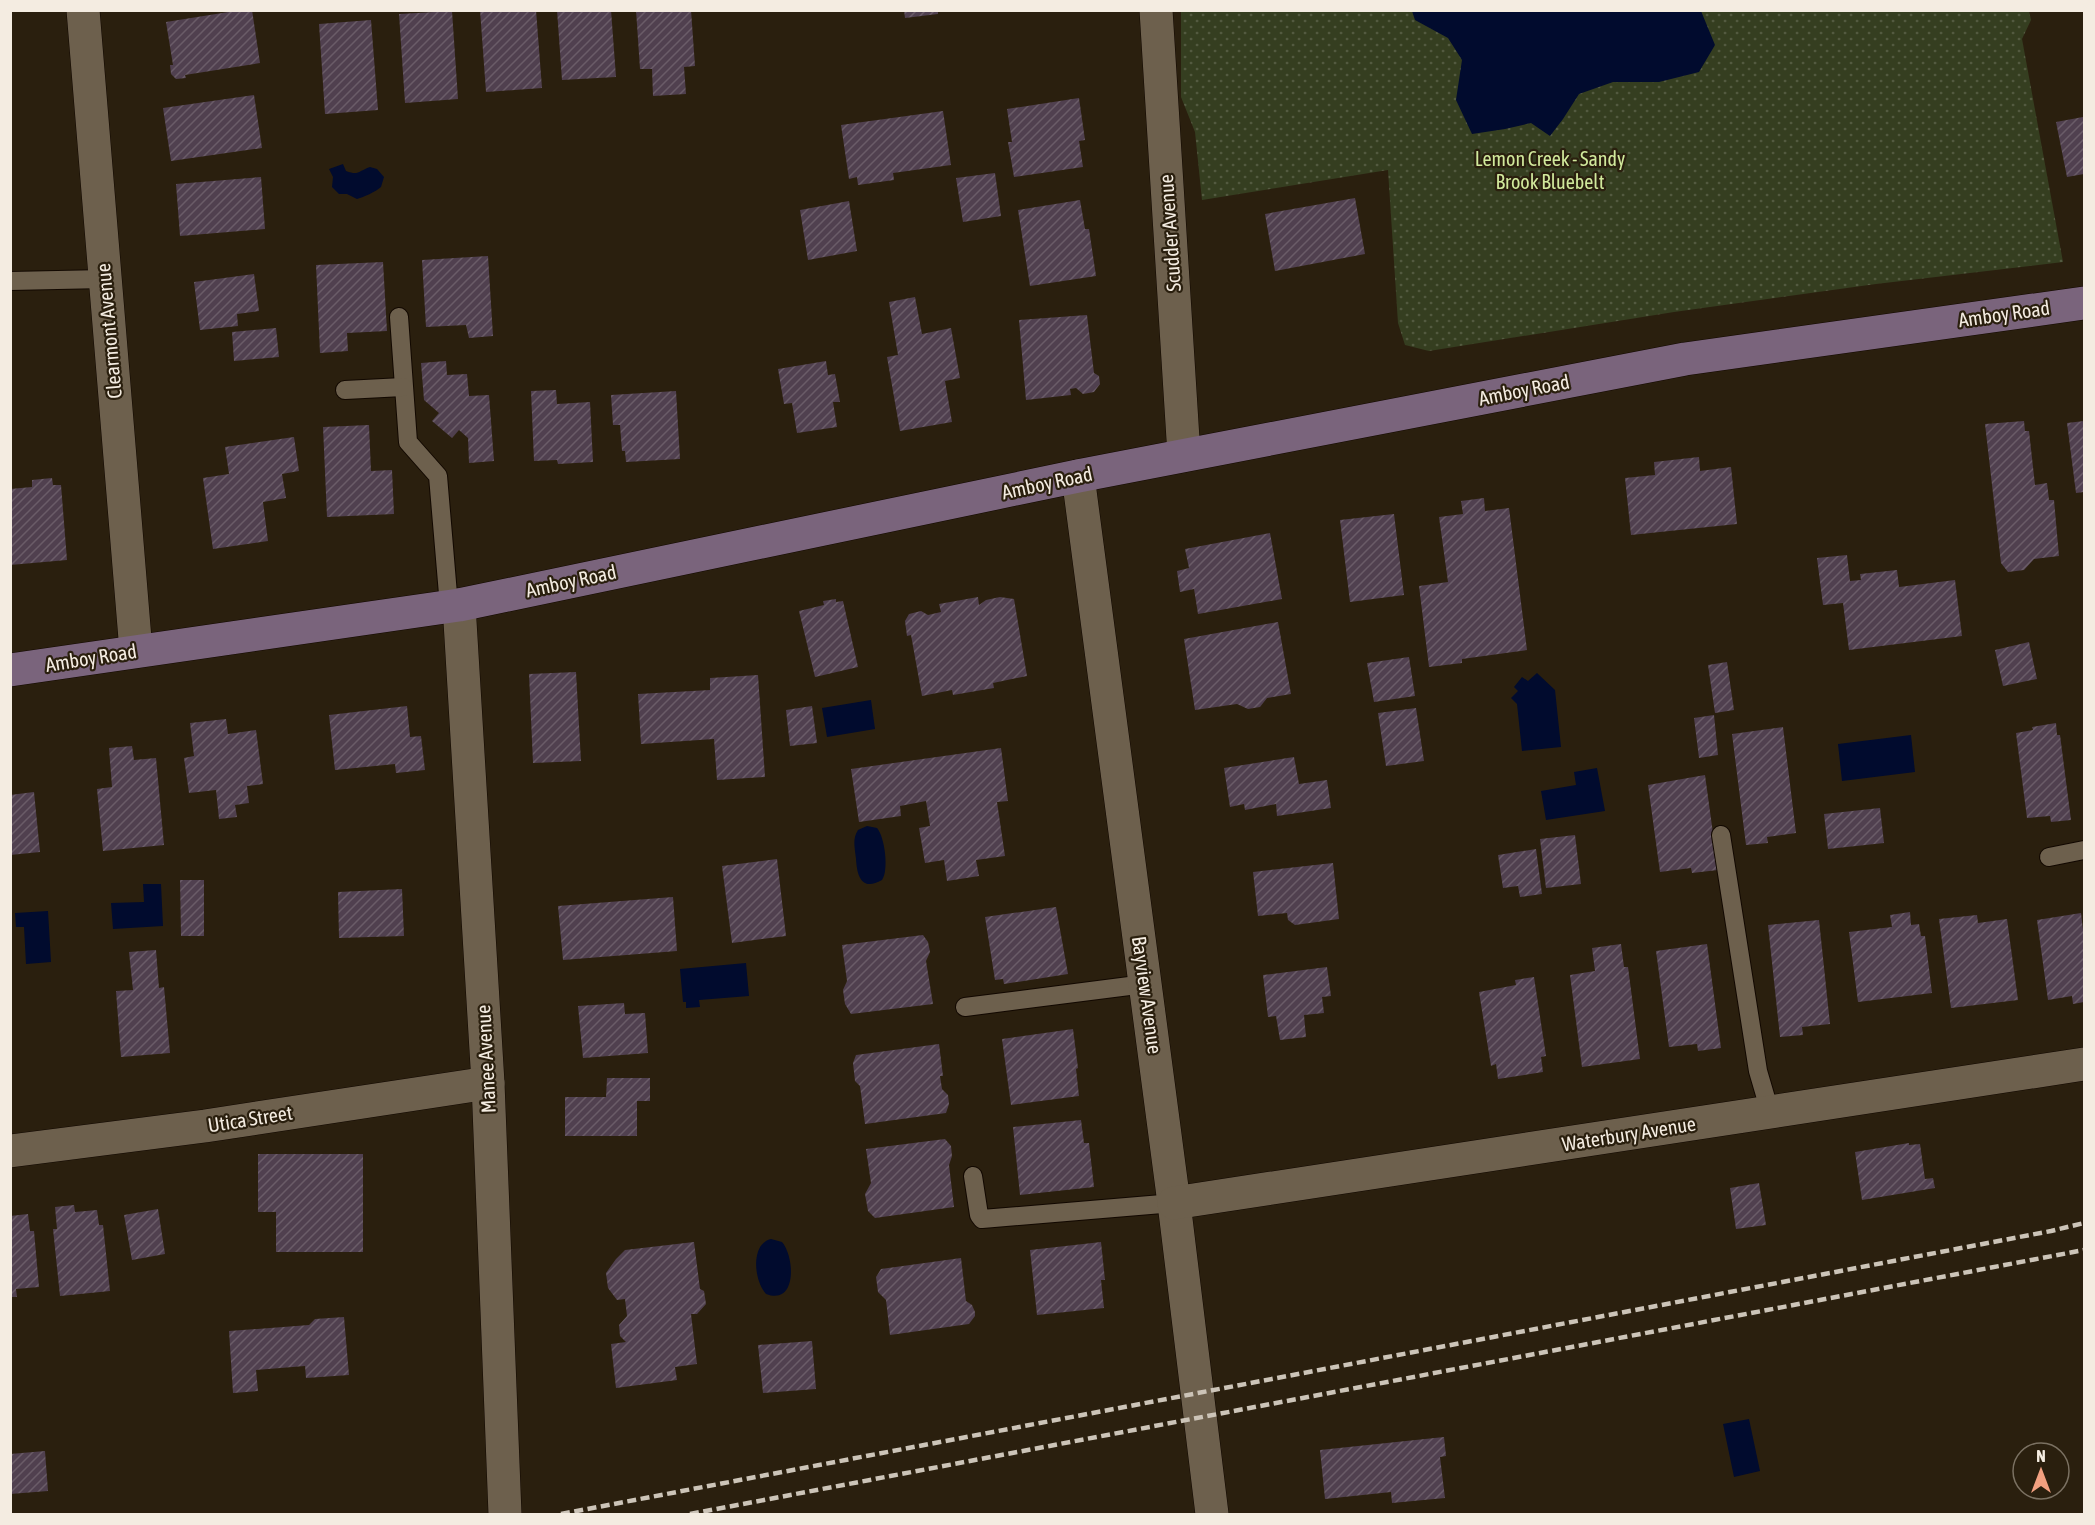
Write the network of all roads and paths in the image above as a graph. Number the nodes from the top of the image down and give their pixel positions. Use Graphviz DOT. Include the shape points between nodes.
graph roads {
  1 [pos="83,10"];
  2 [pos="1156,10"];
  3 [pos="105,279"];
  4 [pos="10,282"];
  5 [pos="2085,303"];
  6 [pos="399,317"];
  7 [pos="403,387"];
  8 [pos="345,390"];
  9 [pos="1184,455"];
  10 [pos="1078,476"];
  11 [pos="454,605"];
  12 [pos="136,651"];
  13 [pos="10,670"];
  14 [pos="1721,835"];
  15 [pos="2085,850"];
  16 [pos="2049,857"];
  17 [pos="1145,984"];
  18 [pos="965,1007"];
  19 [pos="2085,1064"];
  20 [pos="488,1083"];
  21 [pos="1770,1112"];
  22 [pos="10,1151"];
  23 [pos="973,1176"];
  24 [pos="1174,1203"];
  25 [pos="505,1515"];
  26 [pos="1212,1515"];
  1 -- 3 [label="street, Clearmont Avenue"];
  2 -- 9 [label="street, Scudder Avenue"];
  3 -- 4 [label="lane"];
  3 -- 12 [label="street, Clearmont Avenue"];
  5 -- 9 [label="main road, Amboy Road" via="1685,359"];
  6 -- 7 [label="lane"];
  7 -- 8 [label="lane"];
  7 -- 11 [label="lane" via="408,442 438,476"];
  9 -- 10 [label="main road, Amboy Road"];
  10 -- 11 [label="main road, Amboy Road"];
  10 -- 17 [label="street, Bayview Avenue"];
  11 -- 12 [label="main road, Amboy Road"];
  11 -- 20 [label="street, Manee Avenue"];
  12 -- 13 [label="main road, Amboy Road"];
  14 -- 21 [label="lane" via="1758,1071"];
  15 -- 16 [label="lane"];
  17 -- 18 [label="lane"];
  17 -- 24 [label="street, Bayview Avenue"];
  19 -- 21 [label="street, Waterbury Avenue"];
  20 -- 22 [label="street, Utica Street"];
  20 -- 25 [label="street, Manee Avenue"];
  21 -- 24 [label="street, Waterbury Avenue"];
  23 -- 24 [label="lane" via="982,1219"];
  24 -- 26 [label="street, Bayview Avenue"];
}
